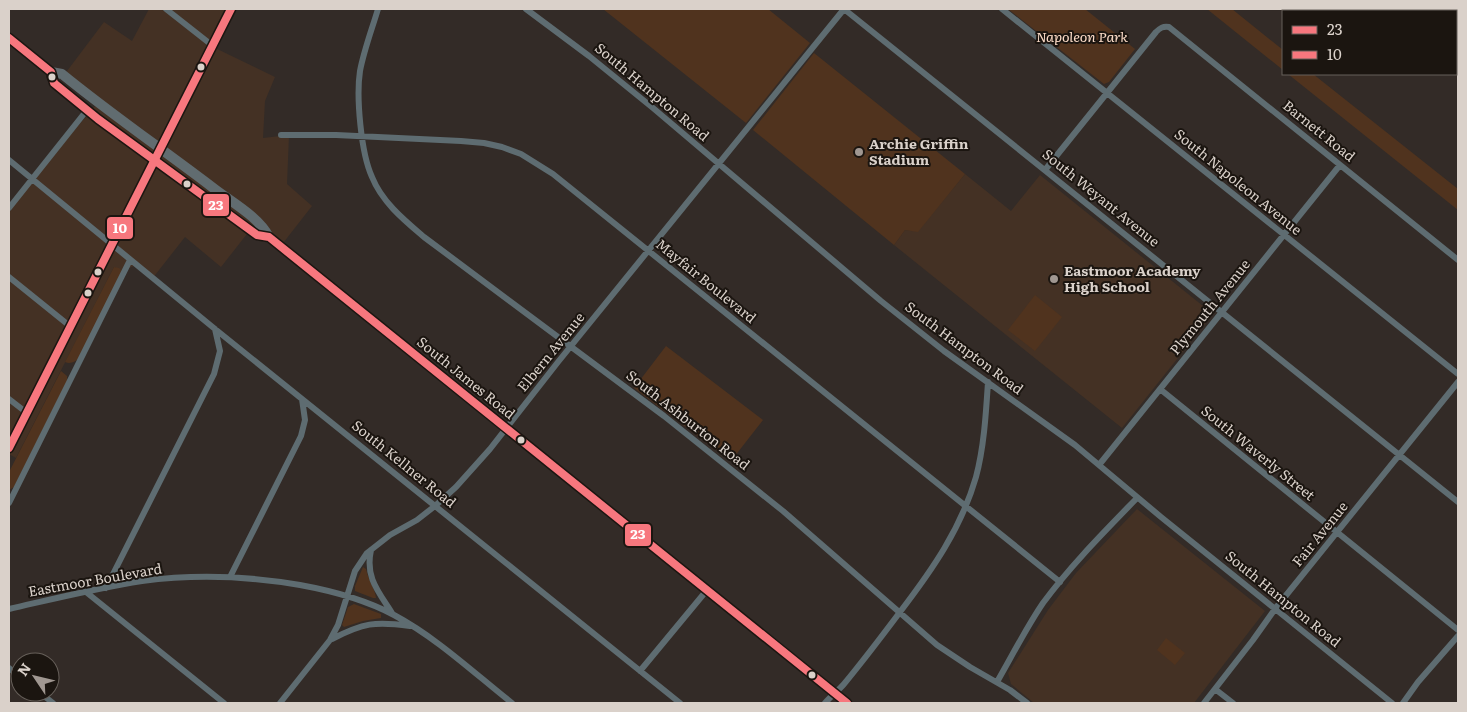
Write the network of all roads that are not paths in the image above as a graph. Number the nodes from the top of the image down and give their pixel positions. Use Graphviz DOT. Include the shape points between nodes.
graph roads {
  1 [pos="166,9"];
  2 [pos="231,9"];
  3 [pos="378,9"];
  4 [pos="526,9"];
  5 [pos="844,9"];
  6 [pos="1002,9"];
  7 [pos="9,38"];
  8 [pos="213,46"];
  9 [pos="51,72"];
  10 [pos="1107,93"];
  11 [pos="87,110"];
  12 [pos="281,135"];
  13 [pos="363,136"];
  14 [pos="160,148"];
  15 [pos="9,160"];
  16 [pos="154,160"];
  17 [pos="719,164"];
  18 [pos="1340,165"];
  19 [pos="1046,170"];
  20 [pos="32,179"];
  21 [pos="9,208"];
  22 [pos="1284,234"];
  23 [pos="269,237"];
  24 [pos="113,244"];
  25 [pos="649,252"];
  26 [pos="130,260"];
  27 [pos="1458,260"];
  28 [pos="9,277"];
  29 [pos="1222,312"];
  30 [pos="71,326"];
  31 [pos="215,329"];
  32 [pos="571,346"];
  33 [pos="1458,374"];
  34 [pos="988,382"];
  35 [pos="1458,382"];
  36 [pos="1160,390"];
  37 [pos="9,399"];
  38 [pos="302,399"];
  39 [pos="27,413"];
  40 [pos="506,429"];
  41 [pos="9,448"];
  42 [pos="1400,455"];
  43 [pos="1099,465"];
  44 [pos="1137,498"];
  45 [pos="1458,502"];
  46 [pos="9,503"];
  47 [pos="435,506"];
  48 [pos="965,506"];
  49 [pos="1337,532"];
  50 [pos="371,549"];
  51 [pos="230,577"];
  52 [pos="1060,582"];
  53 [pos="106,588"];
  54 [pos="707,590"];
  55 [pos="86,592"];
  56 [pos="348,596"];
  57 [pos="9,609"];
  58 [pos="1274,609"];
  59 [pos="900,612"];
  60 [pos="393,614"];
  61 [pos="414,627"];
  62 [pos="1458,630"];
  63 [pos="1458,636"];
  64 [pos="330,640"];
  65 [pos="640,671"];
  66 [pos="997,682"];
  67 [pos="1215,688"];
  68 [pos="834,693"];
  69 [pos="224,703"];
  70 [pos="280,703"];
  71 [pos="512,703"];
  72 [pos="680,703"];
  73 [pos="825,703"];
  74 [pos="847,703"];
  75 [pos="1027,703"];
  76 [pos="1204,703"];
  77 [pos="1233,703"];
  78 [pos="1392,703"];
  79 [pos="1403,703"];
  1 -- 8 [label="street"];
  2 -- 8 [label="main road"];
  3 -- 13 [label="street, South Ashburton Road" via="360,71"];
  4 -- 17 [label="street, South Hampton Road" via="604,68"];
  5 -- 17 [label="street, Elbern Avenue"];
  5 -- 19 [label="street, South Weyant Avenue"];
  6 -- 10 [label="street, South Napoleon Avenue"];
  7 -- 9 [label="main road"];
  8 -- 14 [label="main road"];
  9 -- 11 [label="main road, South James Road" via="54,83"];
  9 -- 14 [label="main road" via="62,74"];
  10 -- 18 [label="street, Barnett Road" via="1156,32 1162,27 1169,27"];
  10 -- 19 [label="street"];
  10 -- 22 [label="street, South Napoleon Avenue"];
  11 -- 16 [label="main road, South James Road"];
  11 -- 20 [label="street"];
  12 -- 13 [label="street, Mayfair Boulevard"];
  13 -- 25 [label="street, Mayfair Boulevard" via="469,142 502,147 521,154 553,174"];
  13 -- 32 [label="street, South Ashburton Road" via="372,178 386,201 424,236"];
  14 -- 16 [label="main road"];
  14 -- 23 [label="main road" via="263,226"];
  15 -- 20 [label="street, South Kellner Road"];
  16 -- 23 [label="main road, South James Road" via="258,235"];
  16 -- 24 [label="main road"];
  17 -- 25 [label="street, Elbern Avenue"];
  17 -- 34 [label="street, South Hampton Road" via="849,275"];
  18 -- 22 [label="street, Plymouth Avenue"];
  18 -- 27 [label="street, Barnett Road"];
  19 -- 29 [label="street, South Weyant Avenue"];
  20 -- 21 [label="street"];
  20 -- 24 [label="street, South Kellner Road"];
  22 -- 29 [label="street, Plymouth Avenue"];
  22 -- 33 [label="street, South Napoleon Avenue"];
  23 -- 40 [label="main road, South James Road"];
  24 -- 26 [label="street, South Kellner Road"];
  24 -- 30 [label="main road"];
  25 -- 32 [label="street, Elbern Avenue"];
  25 -- 48 [label="street, Mayfair Boulevard"];
  26 -- 31 [label="street, South Kellner Road"];
  26 -- 46 [label="street"];
  28 -- 30 [label="street"];
  29 -- 36 [label="street, Plymouth Avenue"];
  29 -- 42 [label="street, South Weyant Avenue"];
  30 -- 39 [label="main road"];
  31 -- 38 [label="street, South Kellner Road"];
  31 -- 53 [label="street" via="220,351 214,374"];
  32 -- 40 [label="street, Elbern Avenue"];
  32 -- 59 [label="street, South Ashburton Road" via="783,510"];
  34 -- 43 [label="street, South Hampton Road"];
  34 -- 48 [label="street" via="981,454"];
  35 -- 42 [label="street, Fair Avenue"];
  36 -- 43 [label="street, Plymouth Avenue"];
  36 -- 49 [label="street, South Waverly Street"];
  37 -- 39 [label="street"];
  38 -- 47 [label="street, South Kellner Road"];
  38 -- 51 [label="street" via="304,420 301,436"];
  39 -- 41 [label="main road"];
  40 -- 47 [label="street, Elbern Avenue"];
  40 -- 54 [label="main road, South James Road"];
  42 -- 45 [label="street, South Weyant Avenue"];
  42 -- 49 [label="street, Fair Avenue"];
  43 -- 44 [label="street, South Hampton Road"];
  44 -- 52 [label="street"];
  44 -- 58 [label="street, South Hampton Road"];
  47 -- 50 [label="street, Elbern Avenue"];
  47 -- 65 [label="street, South Kellner Road"];
  48 -- 52 [label="street, Mayfair Boulevard"];
  48 -- 59 [label="street" via="938,560"];
  49 -- 58 [label="street, Fair Avenue"];
  49 -- 62 [label="street, South Waverly Street"];
  50 -- 56 [label="street, Elbern Avenue" via="358,565"];
  50 -- 60 [label="street" via="368,563 371,576"];
  51 -- 53 [label="street, Eastmoor Boulevard" via="143,581"];
  51 -- 56 [label="street, Eastmoor Boulevard" via="274,581"];
  52 -- 66 [label="street" via="1025,632"];
  53 -- 55 [label="street, Eastmoor Boulevard"];
  54 -- 65 [label="street"];
  54 -- 68 [label="main road, South James Road"];
  55 -- 57 [label="street, Eastmoor Boulevard"];
  55 -- 69 [label="street"];
  56 -- 60 [label="street, Eastmoor Boulevard"];
  56 -- 64 [label="street, Elbern Avenue"];
  58 -- 67 [label="street, Fair Avenue"];
  58 -- 78 [label="street, South Hampton Road"];
  59 -- 66 [label="street, South Ashburton Road" via="944,650"];
  59 -- 68 [label="street"];
  60 -- 61 [label="street, Eastmoor Boulevard"];
  61 -- 64 [label="street" via="387,623 362,625"];
  61 -- 71 [label="street, Eastmoor Boulevard"];
  63 -- 79 [label="street"];
  64 -- 70 [label="street, Elbern Avenue"];
  65 -- 72 [label="street, South Kellner Road"];
  66 -- 75 [label="street, South Ashburton Road"];
  67 -- 76 [label="street, Fair Avenue"];
  67 -- 77 [label="street"];
  68 -- 73 [label="street"];
  68 -- 74 [label="main road, South James Road"];
}
